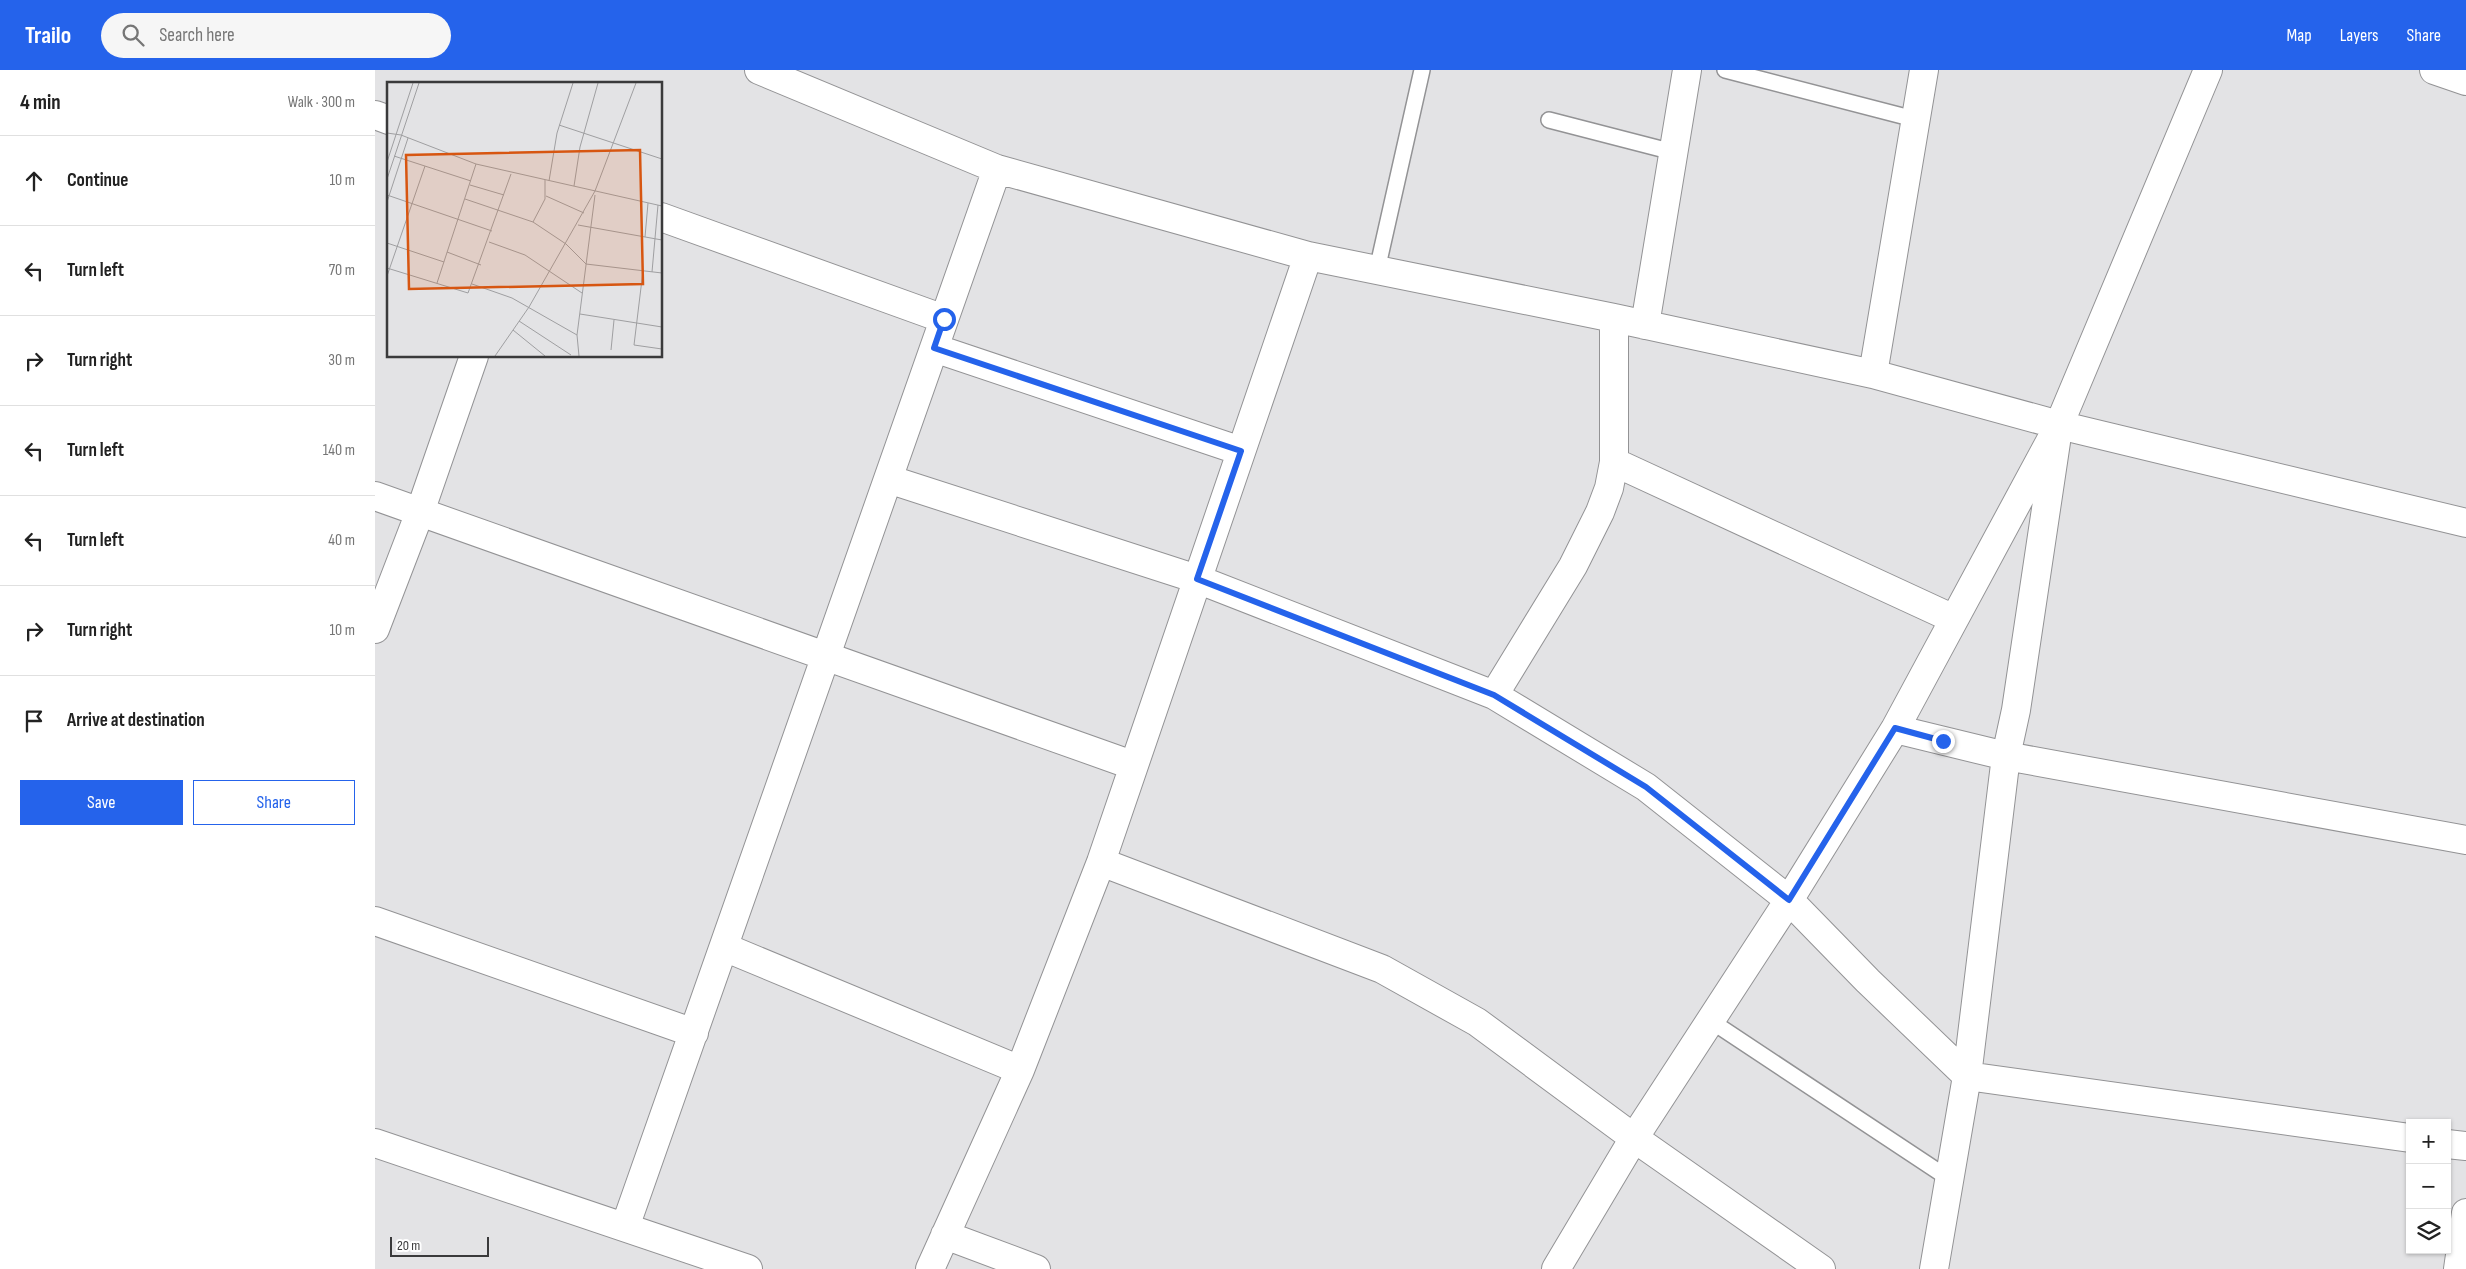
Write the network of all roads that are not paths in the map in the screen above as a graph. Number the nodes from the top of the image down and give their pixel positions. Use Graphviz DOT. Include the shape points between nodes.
graph roads {
  1 [pos="759,70"];
  2 [pos="1422,70"];
  3 [pos="1687,70"];
  4 [pos="1725,70"];
  5 [pos="1925,70"];
  6 [pos="2208,70"];
  7 [pos="2434,70"];
  8 [pos="2466,82"];
  9 [pos="375,115"];
  10 [pos="387,119"];
  11 [pos="1549,120"];
  12 [pos="1918,120"];
  13 [pos="1673,152"];
  14 [pos="997,168"];
  15 [pos="663,218"];
  16 [pos="1308,256"];
  17 [pos="1377,270"];
  18 [pos="1614,318"];
  19 [pos="944,319"];
  20 [pos="1645,325"];
  21 [pos="934,348"];
  22 [pos="473,358"];
  23 [pos="1873,374"];
  24 [pos="2059,425"];
  25 [pos="1241,451"];
  26 [pos="1614,462"];
  27 [pos="888,479"];
  28 [pos="375,496"];
  29 [pos="420,512"];
  30 [pos="2466,523"];
  31 [pos="1197,579"];
  32 [pos="1953,619"];
  33 [pos="375,629"];
  34 [pos="826,656"];
  35 [pos="1494,695"];
  36 [pos="1895,728"];
  37 [pos="2006,756"];
  38 [pos="1133,765"];
  39 [pos="2466,840"];
  40 [pos="1101,862"];
  41 [pos="1789,900"];
  42 [pos="375,921"];
  43 [pos="724,948"];
  44 [pos="1711,1021"];
  45 [pos="694,1033"];
  46 [pos="1020,1070"];
  47 [pos="1967,1076"];
  48 [pos="2406,1137"];
  49 [pos="1634,1138"];
  50 [pos="375,1143"];
  51 [pos="2451,1144"];
  52 [pos="2466,1146"];
  53 [pos="1948,1178"];
  54 [pos="2466,1213"];
  55 [pos="625,1227"];
  56 [pos="945,1235"];
  57 [pos="748,1269"];
  58 [pos="930,1269"];
  59 [pos="1036,1269"];
  60 [pos="1556,1269"];
  61 [pos="1821,1269"];
  62 [pos="1934,1269"];
  63 [pos="2458,1269"];
  1 -- 14 [label="street"];
  2 -- 17 [label="lane"];
  3 -- 13 [label="street"];
  4 -- 12 [label="lane"];
  5 -- 12 [label="street"];
  6 -- 24 [label="street"];
  7 -- 8 [label="street"];
  9 -- 10 [label="street"];
  11 -- 13 [label="lane"];
  12 -- 23 [label="street"];
  13 -- 20 [label="street"];
  14 -- 16 [label="street"];
  14 -- 19 [label="street"];
  15 -- 19 [label="street"];
  16 -- 17 [label="street"];
  16 -- 25 [label="street"];
  17 -- 18 [label="street"];
  18 -- 20 [label="street"];
  18 -- 26 [label="street"];
  19 -- 21 [label="street"];
  20 -- 23 [label="street"];
  21 -- 25 [label="street"];
  21 -- 27 [label="street"];
  22 -- 29 [label="street"];
  23 -- 24 [label="street"];
  24 -- 30 [label="street"];
  24 -- 32 [label="street"];
  24 -- 37 [label="street" via="2017,710"];
  25 -- 31 [label="street"];
  26 -- 32 [label="street"];
  26 -- 35 [label="street" via="1600,512 1573,566"];
  27 -- 31 [label="street"];
  27 -- 34 [label="street"];
  28 -- 29 [label="street"];
  29 -- 33 [label="street"];
  29 -- 34 [label="street"];
  31 -- 35 [label="street"];
  31 -- 38 [label="street"];
  32 -- 36 [label="street"];
  34 -- 38 [label="street"];
  34 -- 43 [label="street"];
  35 -- 41 [label="street" via="1646,787"];
  36 -- 37 [label="street"];
  36 -- 41 [label="street"];
  37 -- 39 [label="street"];
  37 -- 47 [label="street"];
  38 -- 40 [label="street"];
  40 -- 46 [label="street"];
  40 -- 49 [label="street" via="1382,969 1415,986 1477,1022"];
  41 -- 44 [label="street"];
  41 -- 47 [label="street"];
  42 -- 45 [label="street"];
  43 -- 45 [label="street"];
  43 -- 46 [label="street"];
  44 -- 49 [label="street"];
  44 -- 53 [label="lane"];
  45 -- 55 [label="street"];
  46 -- 56 [label="street"];
  47 -- 48 [label="street"];
  47 -- 53 [label="street"];
  49 -- 60 [label="street"];
  49 -- 61 [label="street"];
  50 -- 55 [label="street"];
  51 -- 52 [label="street"];
  53 -- 62 [label="street"];
  54 -- 63 [label="street"];
  55 -- 57 [label="street"];
  56 -- 58 [label="street"];
  56 -- 59 [label="street"];
}
